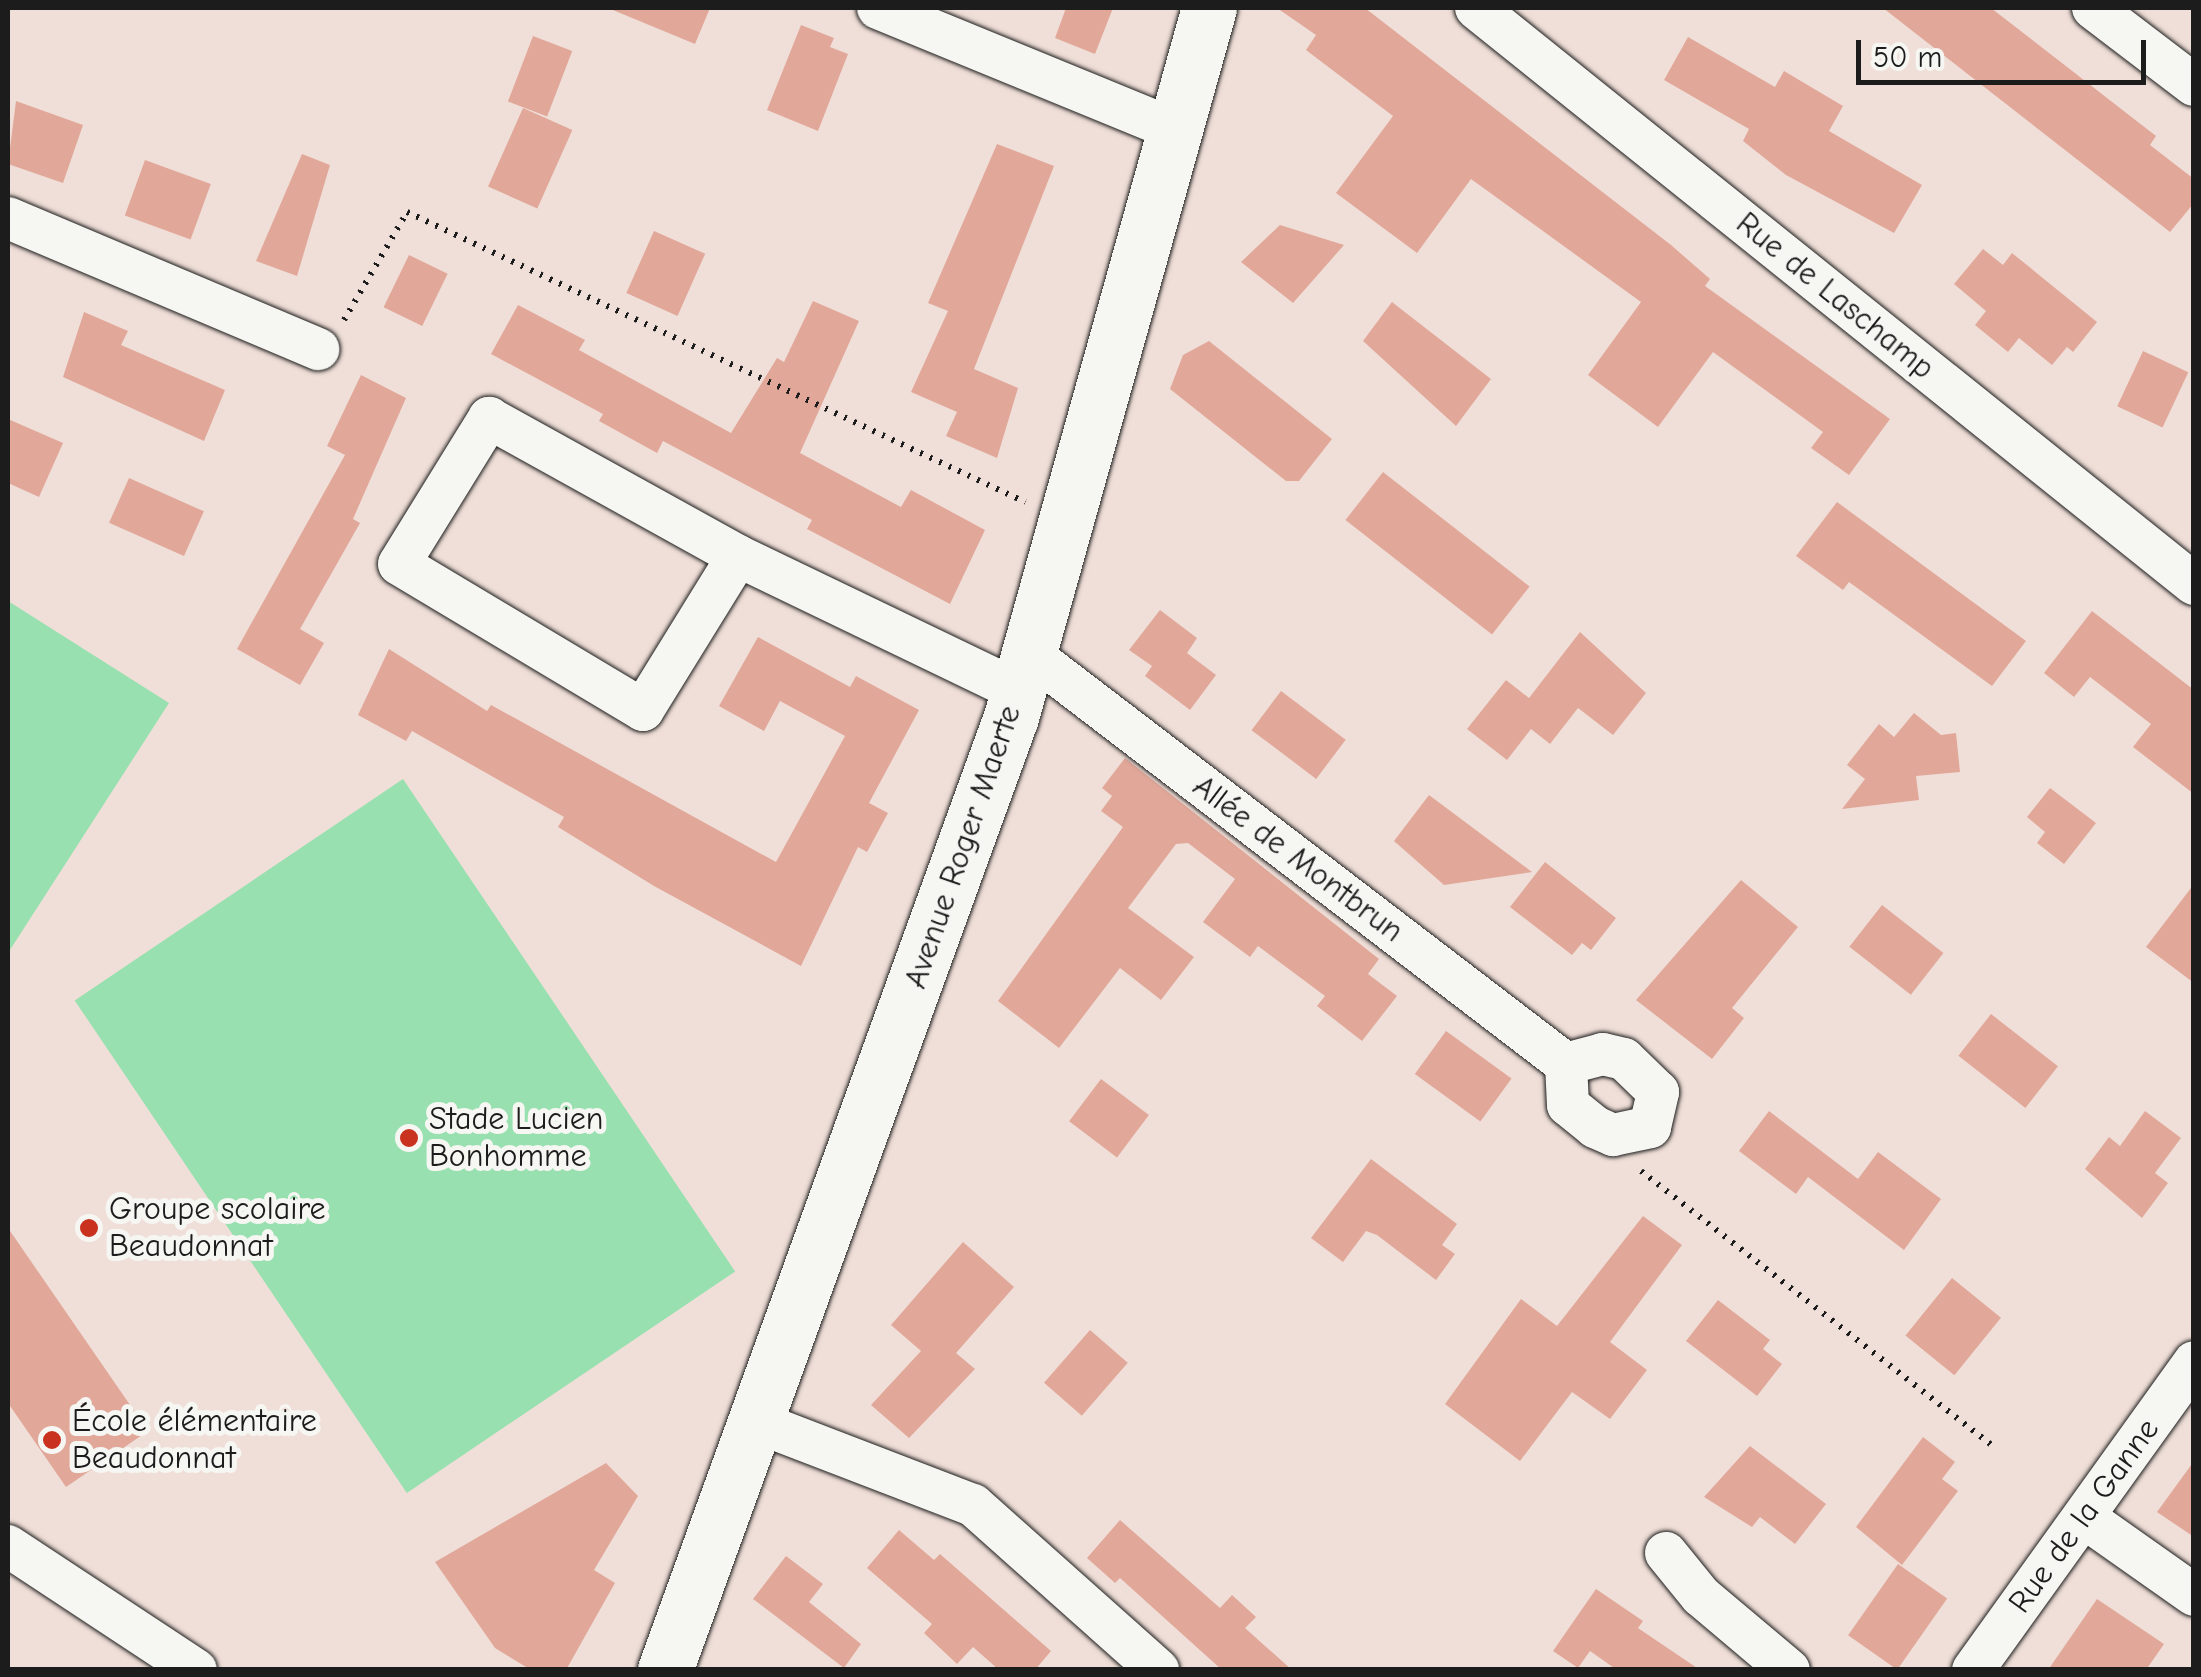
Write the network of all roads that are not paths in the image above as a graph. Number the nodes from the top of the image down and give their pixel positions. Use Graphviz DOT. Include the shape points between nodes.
graph roads {
  1 [pos="878,8"];
  2 [pos="1209,8"];
  3 [pos="1476,8"];
  4 [pos="2093,8"];
  5 [pos="2194,84"];
  6 [pos="1175,130"];
  7 [pos="8,218"];
  8 [pos="318,349"];
  9 [pos="738,556"];
  10 [pos="2194,584"];
  11 [pos="1024,672"];
  12 [pos="1566,1064"];
  13 [pos="2194,1362"];
  14 [pos="759,1423"];
  15 [pos="2085,1518"];
  16 [pos="8,1546"];
  17 [pos="1666,1553"];
  18 [pos="2194,1595"];
  19 [pos="196,1670"];
  20 [pos="665,1670"];
  21 [pos="1158,1670"];
  22 [pos="1788,1670"];
  23 [pos="1972,1670"];
  1 -- 6 [label="street"];
  2 -- 6 [label="main road, Avenue Roger Maerte"];
  3 -- 10 [label="street, Rue de Laschamp"];
  4 -- 5 [label="street"];
  6 -- 11 [label="main road, Avenue Roger Maerte"];
  7 -- 8 [label="street"];
  9 -- 9 [label="street, Allée de Montbrun" via="489,418 399,564 642,710"];
  9 -- 11 [label="street, Allée de Montbrun"];
  11 -- 12 [label="street, Allée de Montbrun"];
  11 -- 14 [label="main road, Avenue Roger Maerte"];
  12 -- 12 [label="street" via="1568,1104 1613,1135 1650,1127 1658,1092 1624,1059 1603,1054"];
  13 -- 15 [label="street, Rue de la Ganne"];
  14 -- 20 [label="main road, Avenue Roger Maerte"];
  14 -- 21 [label="street" via="974,1505"];
  15 -- 18 [label="street"];
  15 -- 23 [label="street, Rue de la Ganne"];
  16 -- 19 [label="street"];
  17 -- 22 [label="street" via="1701,1596"];
}
